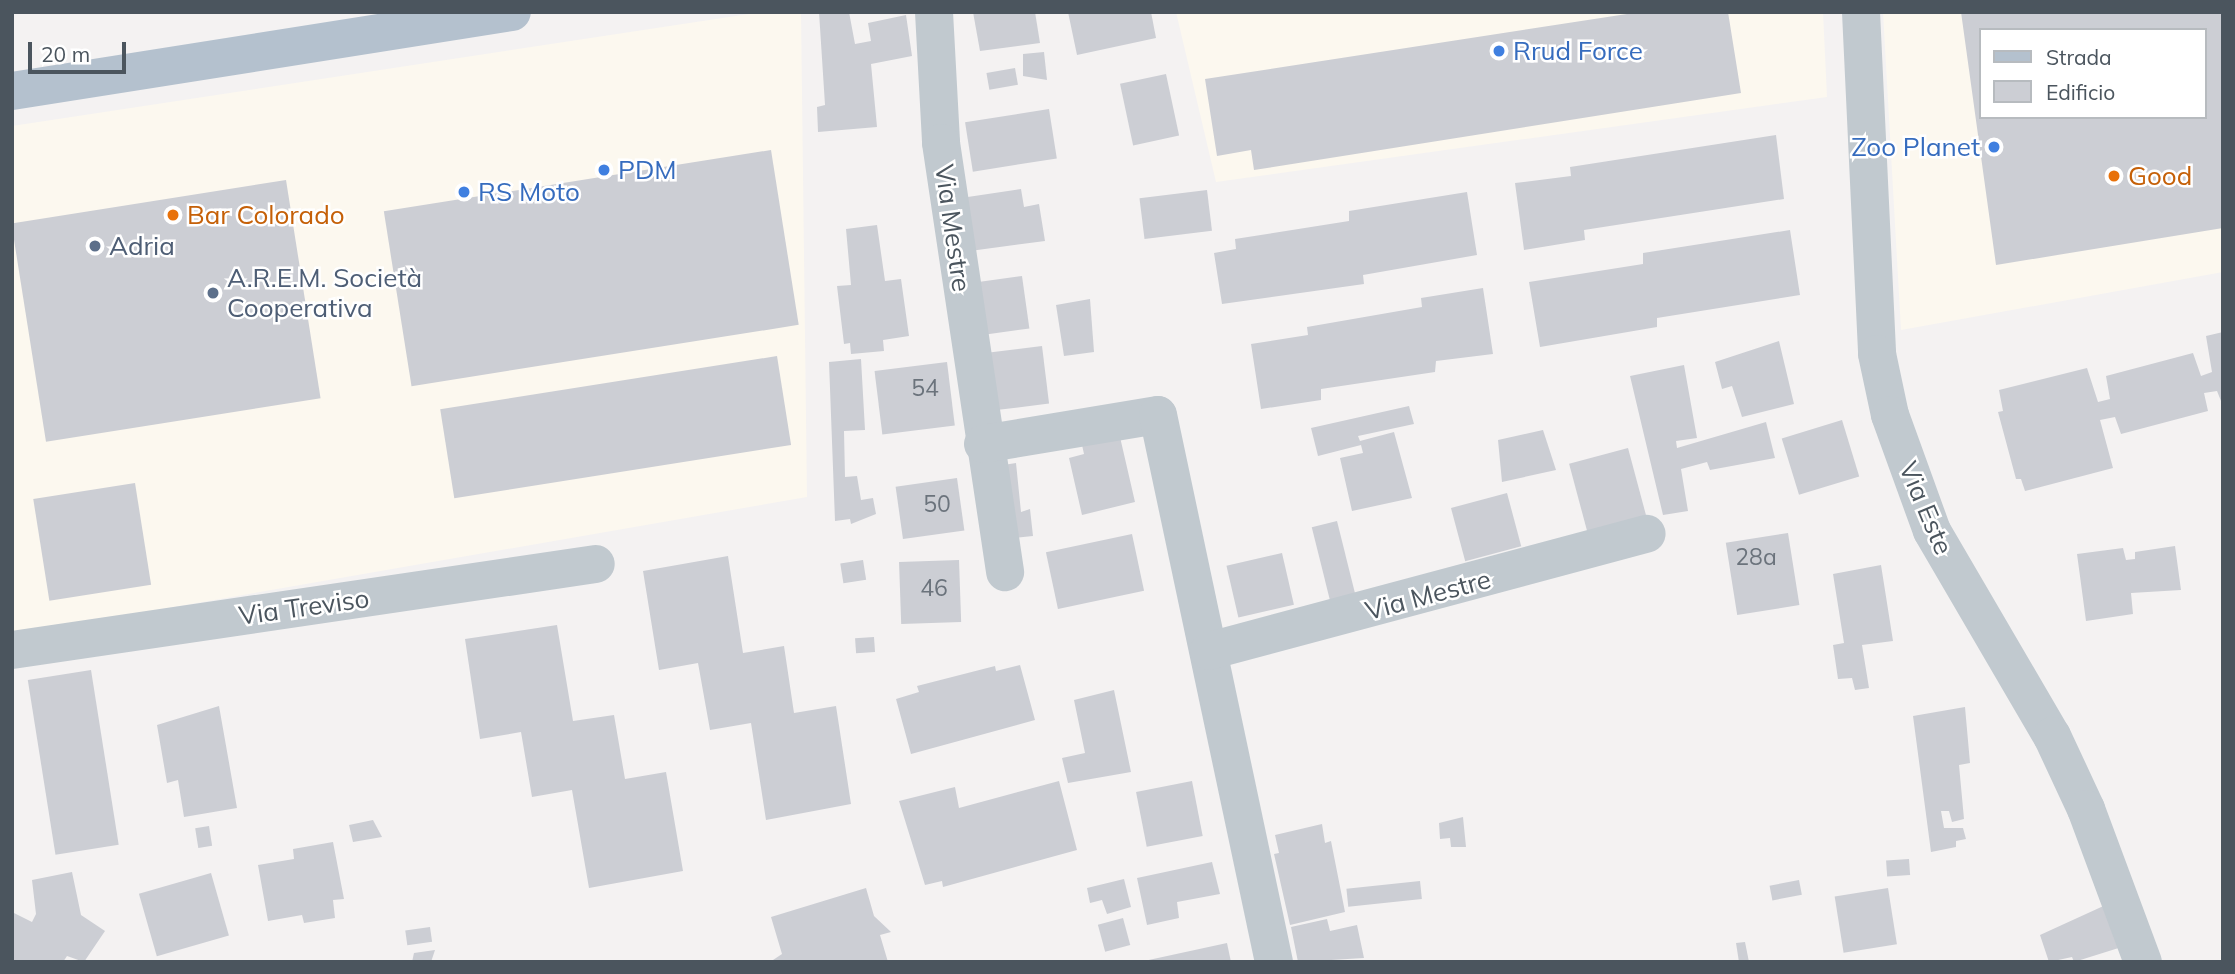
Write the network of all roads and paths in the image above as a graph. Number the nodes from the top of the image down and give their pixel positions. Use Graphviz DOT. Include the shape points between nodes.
graph roads {
  1 [pos="512,12"];
  2 [pos="934,12"];
  3 [pos="1861,12"];
  4 [pos="12,91"];
  5 [pos="983,444"];
  6 [pos="1647,534"];
  7 [pos="596,564"];
  8 [pos="1005,572"];
  9 [pos="12,650"];
  10 [pos="1209,651"];
  11 [pos="1274,962"];
  12 [pos="2143,962"];
  1 -- 4 [label="main road"];
  2 -- 5 [label="street, Via Mestre" via="941,143"];
  3 -- 12 [label="street, Via Este" via="1877,354 1889,415 1932,531 2052,736 2081,797"];
  5 -- 8 [label="street, Via Mestre"];
  5 -- 10 [label="street" via="1158,415"];
  6 -- 10 [label="street, Via Mestre"];
  7 -- 9 [label="street, Via Treviso"];
  10 -- 11 [label="street"];
}
